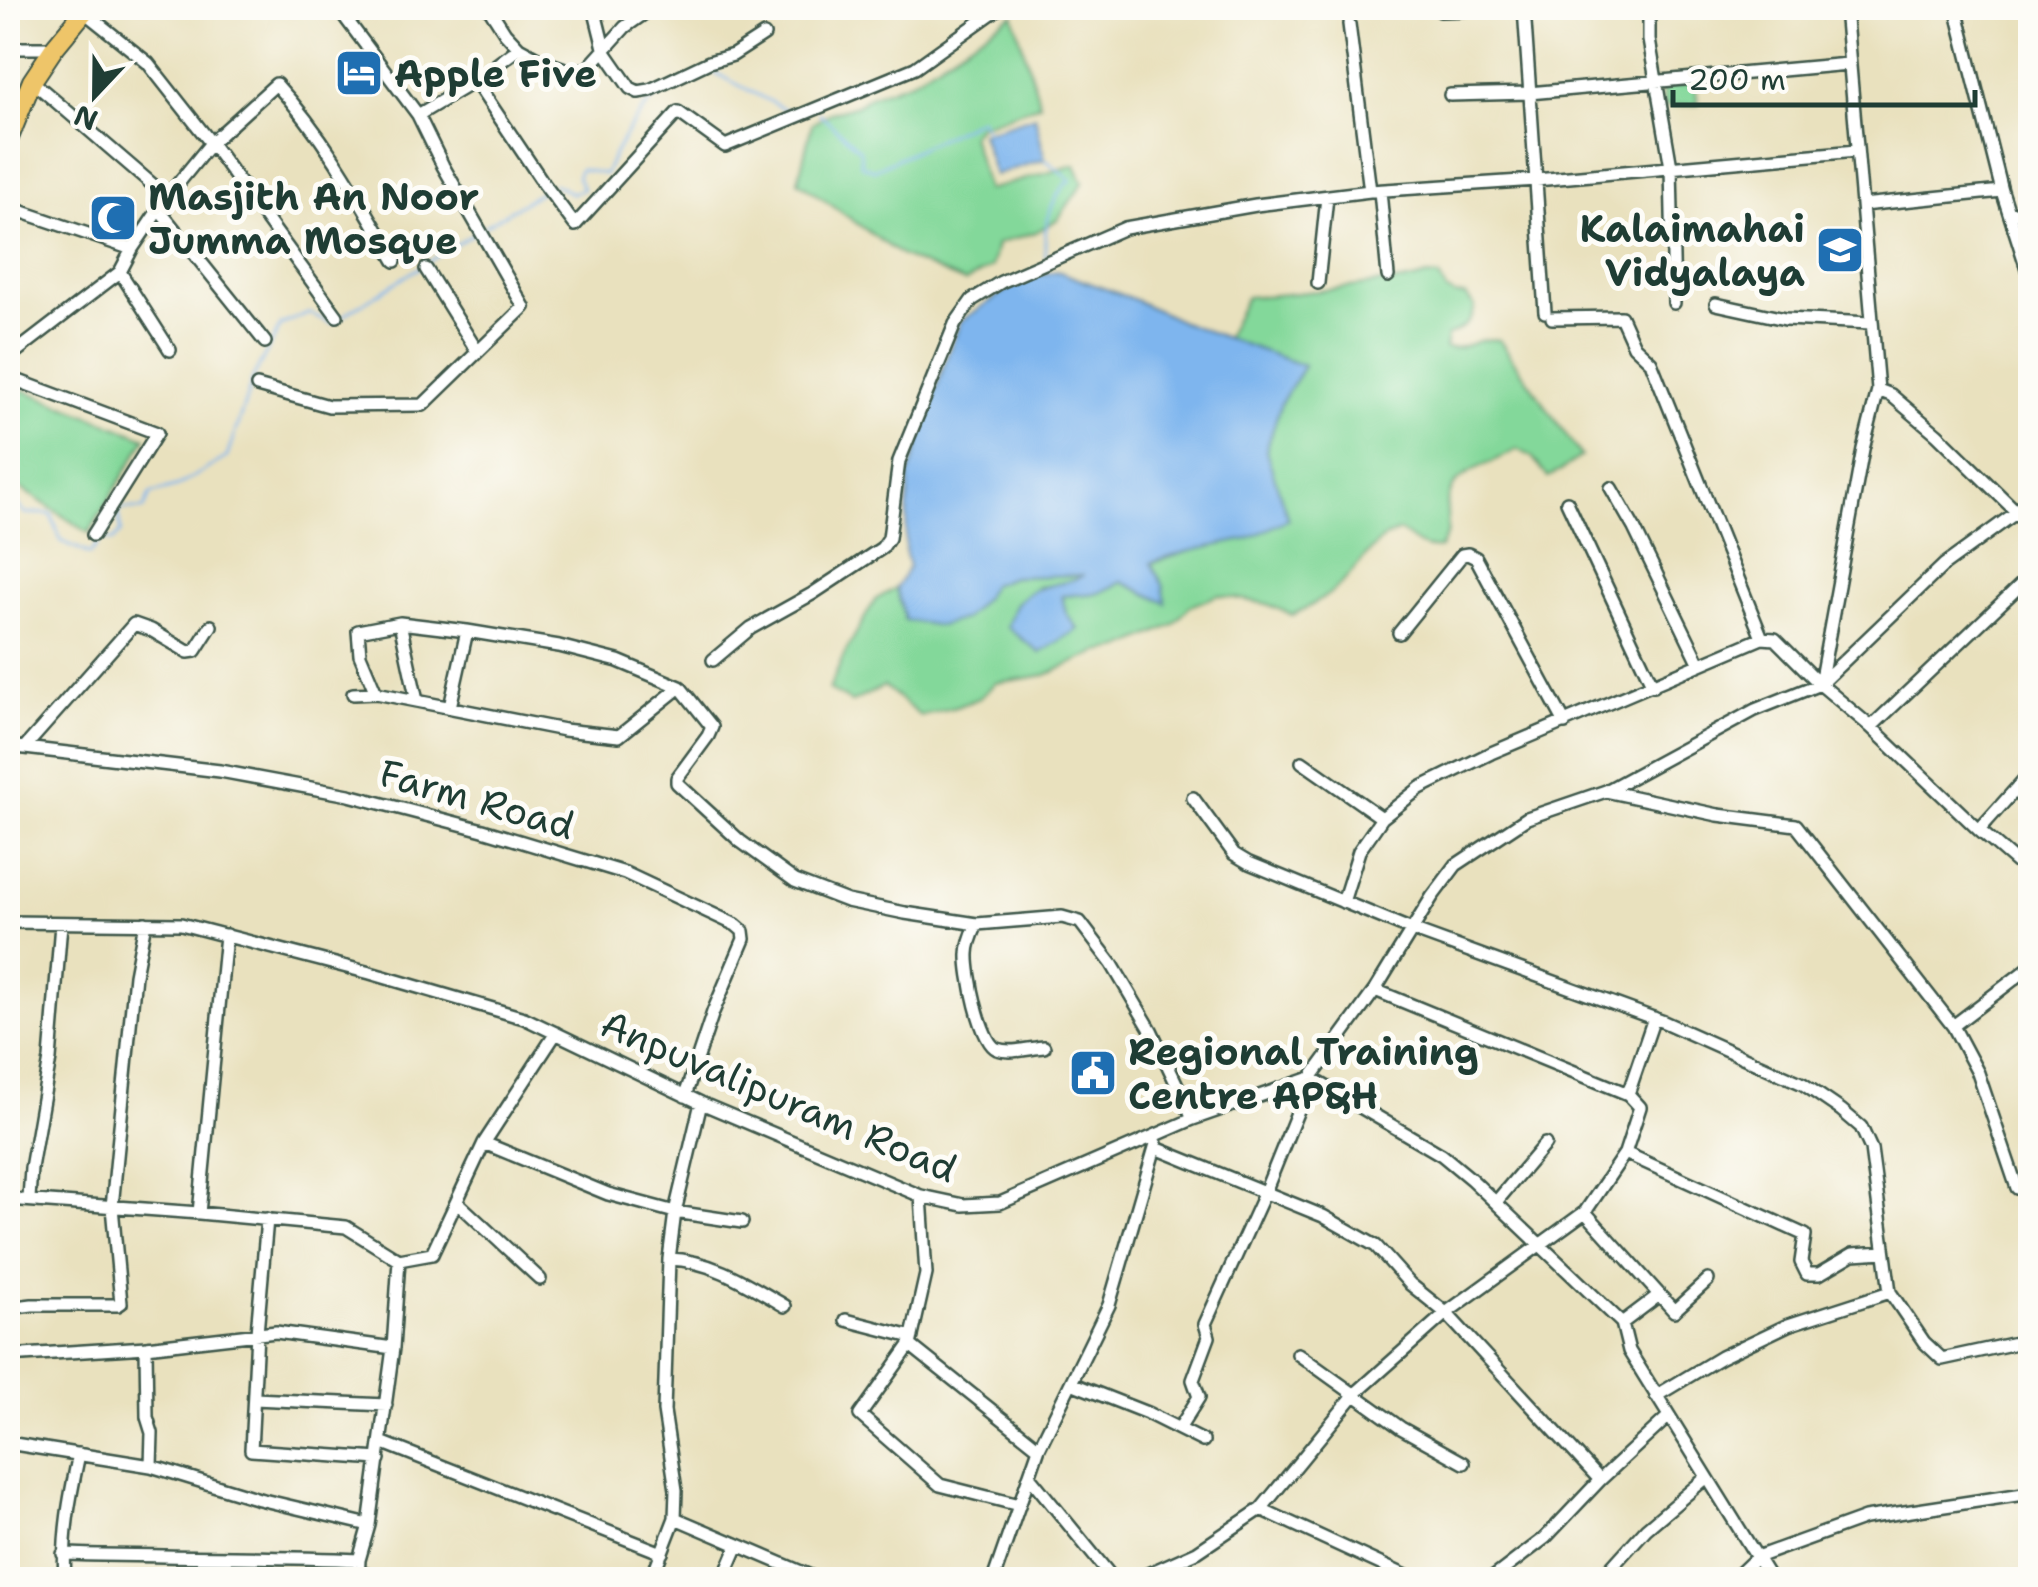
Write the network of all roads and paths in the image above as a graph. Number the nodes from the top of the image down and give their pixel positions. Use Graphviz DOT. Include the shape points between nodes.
graph roads {
  1 [pos="338,8"];
  2 [pos="489,8"];
  3 [pos="594,8"];
  4 [pos="652,8"];
  5 [pos="999,8"];
  6 [pos="1525,8"];
  7 [pos="1649,8"];
  8 [pos="1845,8"];
  9 [pos="1956,8"];
  10 [pos="85,9"];
  11 [pos="1440,11"];
  12 [pos="1349,24"];
  13 [pos="764,35"];
  14 [pos="8,48"];
  15 [pos="54,48"];
  16 [pos="520,48"];
  17 [pos="605,52"];
  18 [pos="1848,64"];
  19 [pos="475,80"];
  20 [pos="32,81"];
  21 [pos="1655,82"];
  22 [pos="1529,93"];
  23 [pos="1450,96"];
  24 [pos="418,115"];
  25 [pos="8,140"];
  26 [pos="211,143"];
  27 [pos="1856,151"];
  28 [pos="1672,167"];
  29 [pos="1536,180"];
  30 [pos="1375,191"];
  31 [pos="2002,191"];
  32 [pos="167,197"];
  33 [pos="1327,198"];
  34 [pos="1862,206"];
  35 [pos="8,207"];
  36 [pos="2030,208"];
  37 [pos="159,210"];
  38 [pos="2011,215"];
  39 [pos="132,249"];
  40 [pos="395,261"];
  41 [pos="426,269"];
  42 [pos="120,272"];
  43 [pos="1388,276"];
  44 [pos="2030,278"];
  45 [pos="1318,284"];
  46 [pos="1674,303"];
  47 [pos="1716,304"];
  48 [pos="337,316"];
  49 [pos="1871,323"];
  50 [pos="266,342"];
  51 [pos="170,350"];
  52 [pos="477,352"];
  53 [pos="8,358"];
  54 [pos="8,378"];
  55 [pos="256,386"];
  56 [pos="1878,390"];
  57 [pos="1611,488"];
  58 [pos="2030,498"];
  59 [pos="1567,502"];
  60 [pos="2017,512"];
  61 [pos="2030,525"];
  62 [pos="93,535"];
  63 [pos="2030,576"];
  64 [pos="400,623"];
  65 [pos="211,626"];
  66 [pos="467,630"];
  67 [pos="1399,633"];
  68 [pos="1762,638"];
  69 [pos="713,660"];
  70 [pos="1700,664"];
  71 [pos="1820,684"];
  72 [pos="1652,686"];
  73 [pos="680,687"];
  74 [pos="376,693"];
  75 [pos="354,694"];
  76 [pos="417,700"];
  77 [pos="450,707"];
  78 [pos="1565,722"];
  79 [pos="1871,727"];
  80 [pos="8,746"];
  81 [pos="26,747"];
  82 [pos="1302,762"];
  83 [pos="2030,773"];
  84 [pos="1606,791"];
  85 [pos="1193,798"];
  86 [pos="1382,818"];
  87 [pos="1979,830"];
  88 [pos="2030,874"];
  89 [pos="1343,902"];
  90 [pos="8,922"];
  91 [pos="146,923"];
  92 [pos="61,924"];
  93 [pos="976,924"];
  94 [pos="1412,930"];
  95 [pos="226,935"];
  96 [pos="2030,966"];
  97 [pos="1375,990"];
  98 [pos="1654,1018"];
  99 [pos="1953,1026"];
  100 [pos="556,1033"];
  101 [pos="1044,1047"];
  102 [pos="1311,1078"];
  103 [pos="1628,1094"];
  104 [pos="685,1096"];
  105 [pos="701,1103"];
  106 [pos="1194,1119"];
  107 [pos="484,1142"];
  108 [pos="1156,1142"];
  109 [pos="1544,1144"];
  110 [pos="1625,1153"];
  111 [pos="2017,1188"];
  112 [pos="1265,1192"];
  113 [pos="920,1196"];
  114 [pos="8,1199"];
  115 [pos="28,1200"];
  116 [pos="457,1202"];
  117 [pos="1496,1202"];
  118 [pos="112,1207"];
  119 [pos="199,1212"];
  120 [pos="674,1212"];
  121 [pos="1585,1212"];
  122 [pos="267,1219"];
  123 [pos="742,1222"];
  124 [pos="1541,1243"];
  125 [pos="1884,1252"];
  126 [pos="400,1260"];
  127 [pos="668,1260"];
  128 [pos="540,1278"];
  129 [pos="1708,1280"];
  130 [pos="1890,1292"];
  131 [pos="1660,1295"];
  132 [pos="785,1306"];
  133 [pos="8,1308"];
  134 [pos="1446,1313"];
  135 [pos="846,1320"];
  136 [pos="1622,1323"];
  137 [pos="256,1333"];
  138 [pos="2030,1340"];
  139 [pos="911,1341"];
  140 [pos="146,1348"];
  141 [pos="394,1348"];
  142 [pos="1298,1354"];
  143 [pos="8,1356"];
  144 [pos="1070,1383"];
  145 [pos="1355,1394"];
  146 [pos="1656,1396"];
  147 [pos="254,1400"];
  148 [pos="386,1405"];
  149 [pos="1669,1416"];
  150 [pos="1179,1429"];
  151 [pos="381,1442"];
  152 [pos="1202,1442"];
  153 [pos="8,1444"];
  154 [pos="1039,1448"];
  155 [pos="79,1454"];
  156 [pos="379,1459"];
  157 [pos="1464,1463"];
  158 [pos="151,1466"];
  159 [pos="1029,1476"];
  160 [pos="1707,1477"];
  161 [pos="1600,1480"];
  162 [pos="2030,1493"];
  163 [pos="1019,1505"];
  164 [pos="1261,1509"];
  165 [pos="675,1518"];
  166 [pos="370,1525"];
  167 [pos="738,1545"];
  168 [pos="662,1553"];
  169 [pos="63,1554"];
  170 [pos="1757,1557"];
  171 [pos="359,1570"];
  172 [pos="64,1580"];
  173 [pos="383,1580"];
  174 [pos="652,1580"];
  175 [pos="723,1580"];
  176 [pos="820,1580"];
  177 [pos="993,1580"];
  178 [pos="1114,1580"];
  179 [pos="1134,1580"];
  180 [pos="1415,1580"];
  181 [pos="1490,1580"];
  182 [pos="1600,1580"];
  183 [pos="1733,1580"];
  184 [pos="1771,1580"];
  1 -- 24 [label="street"];
  2 -- 16 [label="street"];
  3 -- 17 [label="street"];
  4 -- 17 [label="street"];
  5 -- 19 [label="street" via="915,68 724,146 678,112 575,224"];
  6 -- 11 [label="street"];
  6 -- 22 [label="street"];
  7 -- 21 [label="street"];
  8 -- 18 [label="street"];
  9 -- 31 [label="street"];
  10 -- 15 [label="main road"];
  10 -- 26 [label="street" via="148,63"];
  12 -- 30 [label="street"];
  13 -- 17 [label="street" via="733,55 638,92"];
  14 -- 15 [label="street"];
  15 -- 20 [label="main road"];
  16 -- 17 [label="street" via="570,71 587,69"];
  16 -- 19 [label="street"];
  18 -- 21 [label="street"];
  18 -- 27 [label="street"];
  19 -- 24 [label="street"];
  20 -- 25 [label="main road"];
  20 -- 32 [label="street"];
  21 -- 22 [label="street"];
  21 -- 28 [label="street"];
  22 -- 23 [label="street"];
  22 -- 29 [label="street"];
  24 -- 52 [label="street" via="524,307"];
  26 -- 32 [label="street"];
  26 -- 40 [label="street" via="276,84 305,115"];
  26 -- 48 [label="street"];
  27 -- 28 [label="street"];
  27 -- 34 [label="street"];
  28 -- 29 [label="street"];
  28 -- 46 [label="street"];
  29 -- 30 [label="street"];
  29 -- 68 [label="street" via="1548,315 1620,317 1651,362"];
  30 -- 33 [label="street"];
  30 -- 43 [label="street"];
  31 -- 34 [label="street"];
  31 -- 38 [label="street"];
  32 -- 37 [label="street"];
  33 -- 45 [label="street"];
  33 -- 69 [label="street" via="1125,228 972,300 955,324 900,461 882,548 751,628"];
  34 -- 49 [label="street"];
  35 -- 39 [label="street"];
  36 -- 38 [label="street"];
  37 -- 39 [label="street"];
  37 -- 50 [label="street"];
  38 -- 44 [label="street"];
  39 -- 42 [label="street"];
  41 -- 52 [label="street"];
  42 -- 51 [label="street"];
  42 -- 53 [label="street"];
  47 -- 49 [label="street" via="1785,319"];
  49 -- 56 [label="street"];
  52 -- 55 [label="street" via="423,405 329,406"];
  54 -- 62 [label="street" via="158,433"];
  56 -- 60 [label="street" via="1938,434"];
  56 -- 71 [label="street"];
  57 -- 70 [label="street"];
  58 -- 60 [label="street"];
  59 -- 72 [label="street"];
  60 -- 61 [label="street"];
  60 -- 71 [label="street" via="1944,564"];
  63 -- 79 [label="street"];
  64 -- 66 [label="street"];
  64 -- 74 [label="street" via="358,631"];
  64 -- 76 [label="street"];
  65 -- 81 [label="street" via="188,652 134,624"];
  66 -- 73 [label="street" via="618,661"];
  66 -- 77 [label="street"];
  67 -- 78 [label="street" via="1462,556 1476,558"];
  68 -- 70 [label="street"];
  68 -- 71 [label="street" via="1774,639"];
  70 -- 72 [label="street"];
  71 -- 79 [label="street"];
  71 -- 84 [label="street" via="1755,710"];
  72 -- 78 [label="street"];
  73 -- 77 [label="street" via="620,736"];
  73 -- 93 [label="street" via="712,727 677,783 740,840 795,881 847,901"];
  74 -- 75 [label="street"];
  74 -- 76 [label="street"];
  76 -- 77 [label="street"];
  78 -- 86 [label="street" via="1420,788"];
  79 -- 87 [label="street"];
  80 -- 81 [label="street, Farm Road"];
  81 -- 104 [label="street, Farm Road" via="349,794 625,874 736,924 744,939"];
  82 -- 86 [label="street"];
  83 -- 87 [label="street"];
  84 -- 94 [label="street" via="1527,818 1456,864"];
  84 -- 99 [label="street" via="1796,824"];
  85 -- 89 [label="street" via="1234,854"];
  86 -- 89 [label="street" via="1359,852"];
  87 -- 88 [label="street"];
  89 -- 94 [label="street"];
  90 -- 92 [label="street, Anpuvalipuram Road"];
  91 -- 92 [label="street, Anpuvalipuram Road"];
  91 -- 95 [label="street, Anpuvalipuram Road"];
  91 -- 118 [label="street"];
  92 -- 115 [label="street" via="50,1059"];
  93 -- 101 [label="street" via="968,958 988,1042 1009,1051"];
  93 -- 106 [label="street" via="1062,917 1080,922 1152,1030"];
  94 -- 97 [label="street"];
  94 -- 98 [label="street"];
  95 -- 100 [label="street, Anpuvalipuram Road" via="524,1018"];
  95 -- 119 [label="street"];
  96 -- 99 [label="street"];
  97 -- 102 [label="street"];
  97 -- 103 [label="street"];
  98 -- 103 [label="street"];
  98 -- 125 [label="street" via="1803,1084 1861,1127 1871,1149"];
  99 -- 111 [label="street" via="1978,1073"];
  100 -- 104 [label="street, Anpuvalipuram Road"];
  100 -- 107 [label="street"];
  102 -- 106 [label="street, Anpuvalipuram Road"];
  102 -- 112 [label="street"];
  102 -- 117 [label="street" via="1442,1155"];
  103 -- 110 [label="street" via="1640,1107"];
  104 -- 105 [label="street, Anpuvalipuram Road"];
  105 -- 113 [label="street, Anpuvalipuram Road"];
  105 -- 120 [label="street"];
  106 -- 108 [label="street, Anpuvalipuram Road"];
  107 -- 116 [label="street"];
  107 -- 120 [label="street" via="608,1194"];
  108 -- 112 [label="street"];
  108 -- 113 [label="street, Anpuvalipuram Road" via="1000,1203 962,1206"];
  108 -- 144 [label="street" via="1109,1305"];
  109 -- 117 [label="street"];
  110 -- 121 [label="street"];
  110 -- 125 [label="street" via="1805,1235 1801,1262 1807,1274 1853,1254"];
  112 -- 134 [label="street" via="1376,1246"];
  112 -- 150 [label="street" via="1205,1324 1209,1337 1193,1380 1200,1397"];
  113 -- 139 [label="street" via="926,1274"];
  114 -- 115 [label="street"];
  115 -- 118 [label="street"];
  116 -- 126 [label="street" via="432,1254"];
  116 -- 128 [label="street"];
  117 -- 124 [label="street"];
  118 -- 119 [label="street"];
  118 -- 133 [label="street" via="120,1304"];
  119 -- 122 [label="street"];
  120 -- 123 [label="street"];
  120 -- 127 [label="street"];
  121 -- 124 [label="street"];
  121 -- 131 [label="street"];
  122 -- 126 [label="street" via="346,1227"];
  122 -- 137 [label="street"];
  124 -- 134 [label="street"];
  124 -- 136 [label="street"];
  125 -- 130 [label="street"];
  126 -- 141 [label="street"];
  127 -- 132 [label="street" via="694,1261"];
  127 -- 165 [label="street" via="664,1411"];
  129 -- 131 [label="street" via="1674,1311"];
  130 -- 138 [label="street" via="1942,1360"];
  130 -- 146 [label="street" via="1788,1325"];
  131 -- 136 [label="street"];
  134 -- 145 [label="street"];
  134 -- 161 [label="street"];
  135 -- 139 [label="street"];
  136 -- 146 [label="street" via="1629,1351"];
  137 -- 140 [label="street"];
  137 -- 141 [label="street"];
  137 -- 147 [label="street"];
  139 -- 154 [label="street"];
  139 -- 163 [label="street" via="860,1415 940,1485"];
  140 -- 143 [label="street"];
  140 -- 158 [label="street"];
  141 -- 148 [label="street"];
  142 -- 145 [label="street"];
  144 -- 150 [label="street"];
  144 -- 154 [label="street"];
  145 -- 157 [label="street"];
  145 -- 164 [label="street"];
  146 -- 149 [label="street"];
  147 -- 148 [label="street"];
  147 -- 156 [label="street" via="254,1452"];
  148 -- 151 [label="street"];
  149 -- 160 [label="street"];
  149 -- 161 [label="street"];
  150 -- 152 [label="street"];
  151 -- 156 [label="street"];
  151 -- 168 [label="street"];
  153 -- 155 [label="street"];
  154 -- 159 [label="street"];
  155 -- 158 [label="street"];
  155 -- 169 [label="street"];
  156 -- 166 [label="street"];
  158 -- 166 [label="street"];
  159 -- 163 [label="street"];
  159 -- 178 [label="street"];
  160 -- 170 [label="street"];
  160 -- 182 [label="street"];
  161 -- 181 [label="street" via="1545,1538"];
  162 -- 170 [label="street" via="1865,1518"];
  163 -- 177 [label="street"];
  164 -- 179 [label="street" via="1197,1552"];
  164 -- 180 [label="street"];
  165 -- 167 [label="street"];
  165 -- 168 [label="street"];
  166 -- 171 [label="street"];
  167 -- 175 [label="street"];
  167 -- 176 [label="street"];
  168 -- 174 [label="street"];
  169 -- 171 [label="street" via="237,1556"];
  169 -- 172 [label="street"];
  170 -- 183 [label="street"];
  170 -- 184 [label="street"];
  171 -- 173 [label="street"];
}
